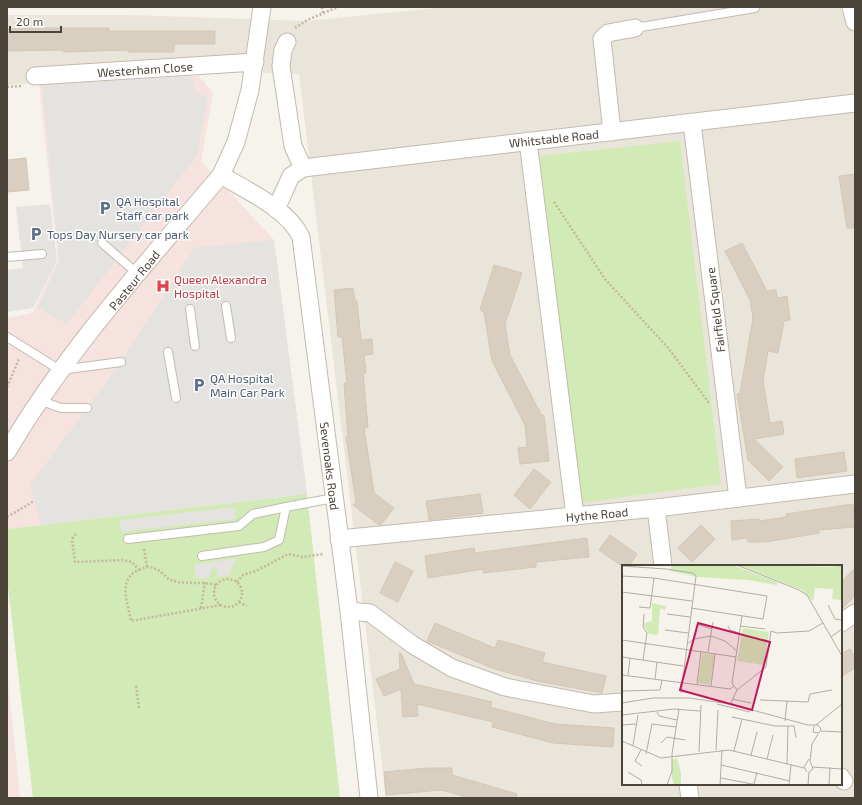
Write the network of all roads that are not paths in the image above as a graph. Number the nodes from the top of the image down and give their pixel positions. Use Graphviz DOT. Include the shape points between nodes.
graph roads {
  1 [pos="262,7"];
  2 [pos="851,7"];
  3 [pos="755,8"];
  4 [pos="855,22"];
  5 [pos="634,28"];
  6 [pos="290,36"];
  7 [pos="255,62"];
  8 [pos="35,76"];
  9 [pos="855,103"];
  10 [pos="692,123"];
  11 [pos="612,132"];
  12 [pos="528,141"];
  13 [pos="303,168"];
  14 [pos="221,175"];
  15 [pos="276,209"];
  16 [pos="102,243"];
  17 [pos="42,254"];
  18 [pos="7,257"];
  19 [pos="138,274"];
  20 [pos="226,306"];
  21 [pos="190,309"];
  22 [pos="7,336"];
  23 [pos="231,338"];
  24 [pos="195,346"];
  25 [pos="168,352"];
  26 [pos="121,362"];
  27 [pos="60,370"];
  28 [pos="176,398"];
  29 [pos="39,400"];
  30 [pos="87,408"];
  31 [pos="13,432"];
  32 [pos="7,452"];
  33 [pos="855,484"];
  34 [pos="334,498"];
  35 [pos="738,498"];
  36 [pos="286,507"];
  37 [pos="656,508"];
  38 [pos="575,516"];
  39 [pos="128,539"];
  40 [pos="339,539"];
  41 [pos="202,556"];
  42 [pos="663,565"];
  43 [pos="349,610"];
  44 [pos="855,613"];
  45 [pos="842,622"];
  46 [pos="622,702"];
  47 [pos="688,785"];
  48 [pos="370,798"];
  49 [pos="690,798"];
  1 -- 7 [label="street, Pasteur Road"];
  2 -- 4 [label="street"];
  3 -- 5 [label="lane"];
  5 -- 11 [label="street" via="608,33 602,38"];
  6 -- 13 [label="street" via="283,50 281,66 293,146"];
  7 -- 8 [label="street, Westerham Close"];
  7 -- 14 [label="street, Pasteur Road" via="236,142"];
  9 -- 10 [label="street, Whitstable Road"];
  10 -- 11 [label="street, Whitstable Road"];
  10 -- 35 [label="street, Fairfield Square"];
  11 -- 12 [label="street, Whitstable Road"];
  12 -- 13 [label="street, Whitstable Road"];
  12 -- 38 [label="street"];
  13 -- 15 [label="street" via="291,176"];
  14 -- 15 [label="street, Sevenoaks Road"];
  14 -- 19 [label="street, Pasteur Road"];
  15 -- 34 [label="street, Sevenoaks Road" via="296,226 301,237"];
  16 -- 19 [label="lane"];
  17 -- 18 [label="lane"];
  19 -- 27 [label="street, Pasteur Road"];
  20 -- 23 [label="lane"];
  21 -- 24 [label="lane"];
  22 -- 27 [label="lane"];
  25 -- 28 [label="lane"];
  26 -- 27 [label="lane"];
  27 -- 29 [label="street, Pasteur Road"];
  29 -- 30 [label="lane" via="61,408"];
  29 -- 31 [label="street, Pasteur Road"];
  31 -- 32 [label="street, Pasteur Road"];
  33 -- 35 [label="street, Hythe Road"];
  34 -- 36 [label="lane"];
  34 -- 40 [label="street, Sevenoaks Road"];
  35 -- 37 [label="street, Hythe Road"];
  36 -- 39 [label="lane" via="253,514 239,526"];
  36 -- 41 [label="lane" via="279,540 264,547"];
  37 -- 38 [label="street, Hythe Road"];
  37 -- 42 [label="street"];
  38 -- 40 [label="street, Hythe Road"];
  40 -- 43 [label="street, Sevenoaks Road"];
  43 -- 46 [label="street" via="370,613 413,645 452,668 505,687 594,704"];
  43 -- 48 [label="street, Sevenoaks Road"];
  44 -- 45 [label="street"];
  47 -- 49 [label="street"];
}
